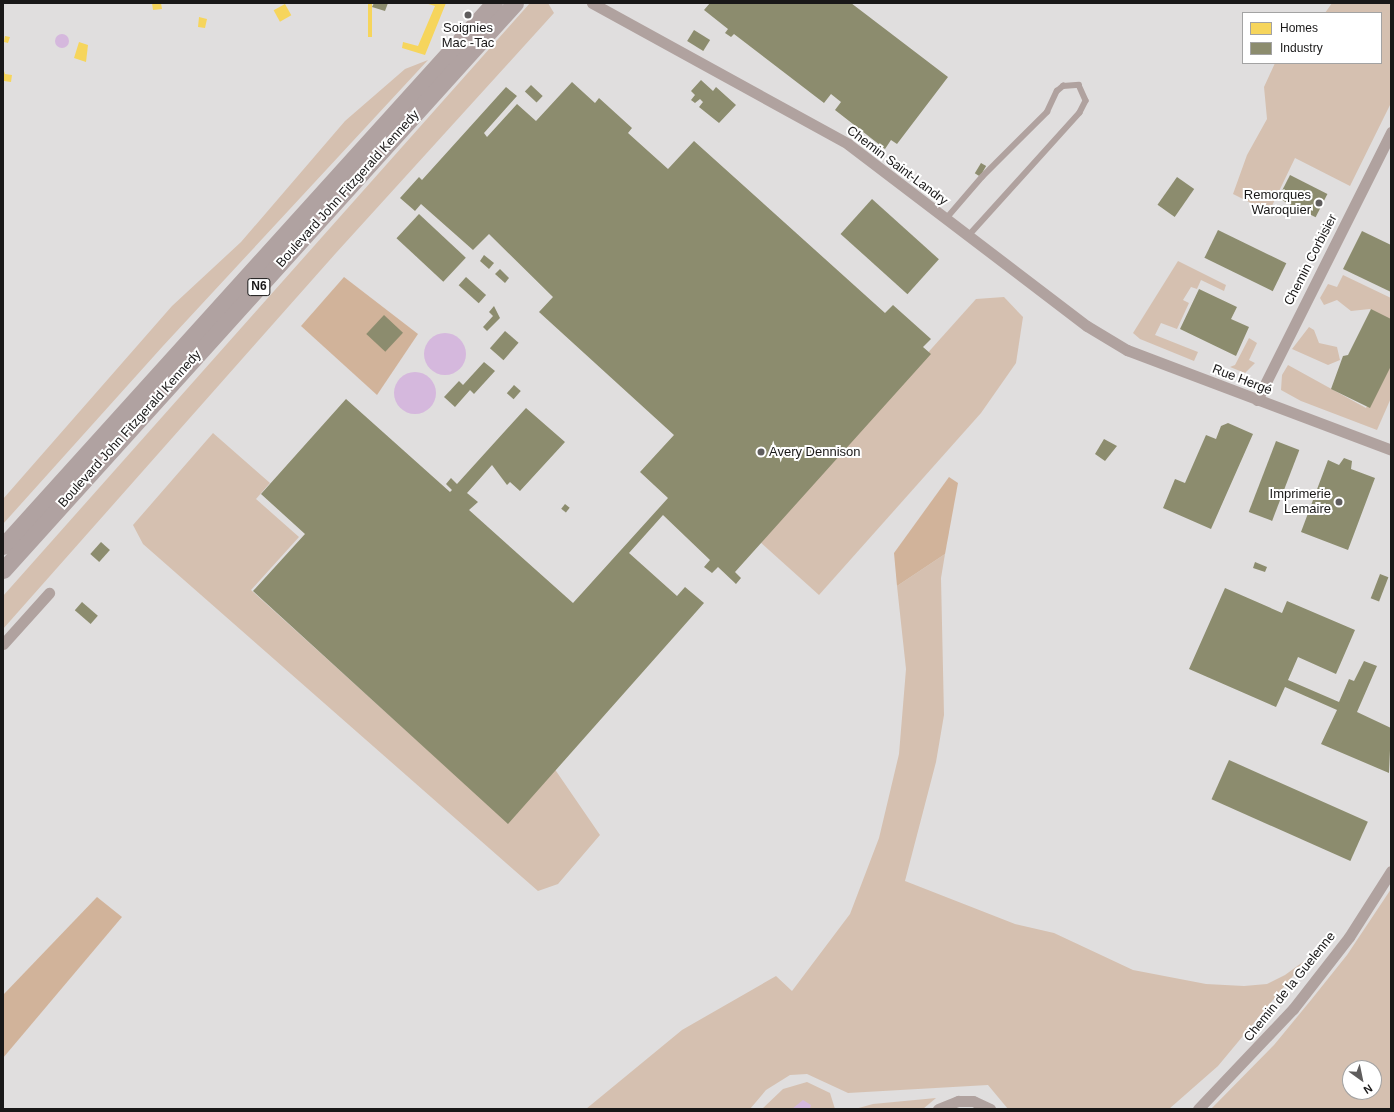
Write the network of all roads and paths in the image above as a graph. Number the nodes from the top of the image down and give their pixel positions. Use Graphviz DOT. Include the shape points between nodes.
graph roads {
  1 [pos="494,3"];
  2 [pos="515,3"];
  3 [pos="592,3"];
  4 [pos="1391,132"];
  5 [pos="945,220"];
  6 [pos="968,237"];
  7 [pos="1087,326"];
  8 [pos="1257,400"];
  9 [pos="1391,450"];
  10 [pos="3,546"];
  11 [pos="3,570"];
  12 [pos="48,593"];
  13 [pos="3,644"];
  14 [pos="1391,871"];
  15 [pos="938,1109"];
  16 [pos="990,1109"];
  17 [pos="1198,1109"];
  1 -- 10 [label="main road, Boulevard John Fitzgerald Kennedy / N6"];
  2 -- 11 [label="main road, Boulevard John Fitzgerald Kennedy / N6"];
  3 -- 5 [label="street, Chemin Saint-Landry" via="848,144"];
  4 -- 8 [label="street, Chemin Corbisier"];
  5 -- 6 [label="street, Chemin Saint-Landry"];
  5 -- 6 [label="lane" via="982,177 1047,112 1057,91 1063,86 1079,86 1086,101 1080,113"];
  6 -- 7 [label="street, Chemin Saint-Landry"];
  7 -- 8 [label="street, Rue Hergé" via="1127,350"];
  8 -- 9 [label="street, Rue Hergé"];
  12 -- 13 [label="street"];
  14 -- 17 [label="street, Chemin de la Guelenne" via="1349,937 1293,1009"];
  15 -- 16 [label="street" via="958,1101 973,1101"];
}
